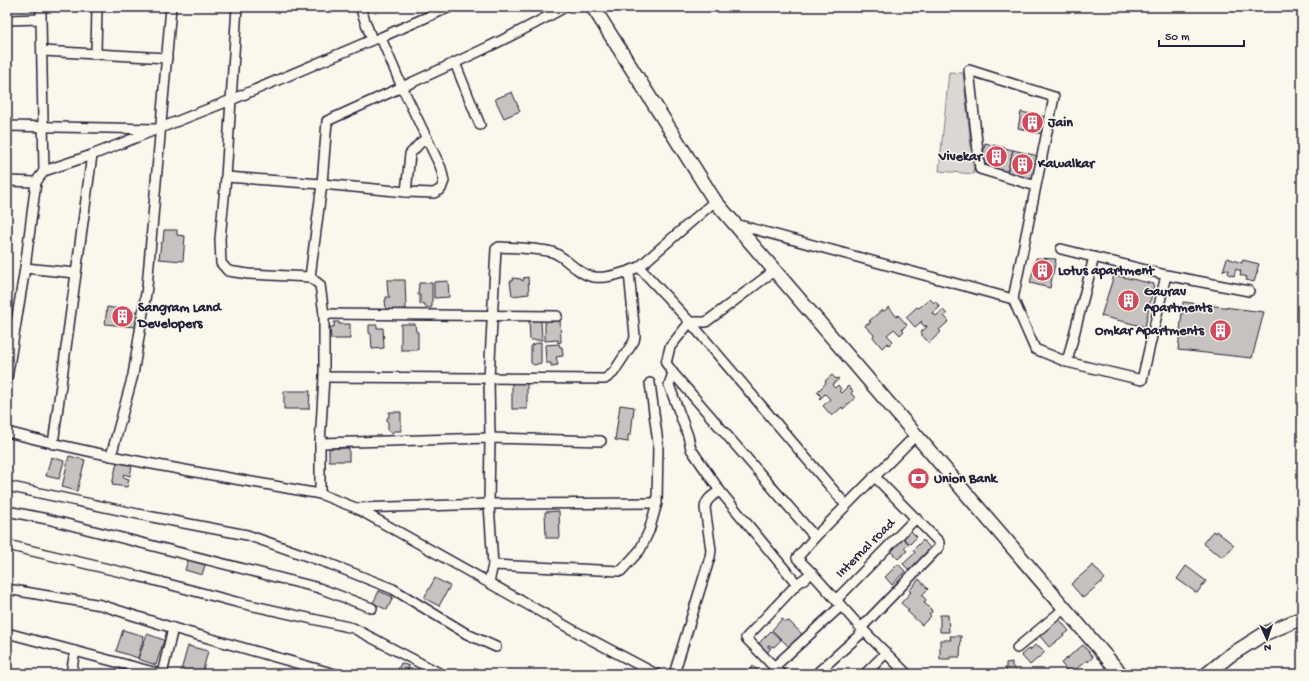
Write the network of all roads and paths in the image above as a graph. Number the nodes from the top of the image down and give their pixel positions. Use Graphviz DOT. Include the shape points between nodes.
graph roads {
  1 [pos="41,7"];
  2 [pos="97,7"];
  3 [pos="171,7"];
  4 [pos="237,7"];
  5 [pos="360,7"];
  6 [pos="450,7"];
  7 [pos="564,7"];
  8 [pos="594,7"];
  9 [pos="41,19"];
  10 [pos="7,20"];
  11 [pos="376,39"];
  12 [pos="43,51"];
  13 [pos="96,53"];
  14 [pos="167,58"];
  15 [pos="455,63"];
  16 [pos="402,87"];
  17 [pos="231,100"];
  18 [pos="480,125"];
  19 [pos="7,126"];
  20 [pos="42,126"];
  21 [pos="160,129"];
  22 [pos="427,138"];
  23 [pos="92,155"];
  24 [pos="44,171"];
  25 [pos="226,177"];
  26 [pos="7,181"];
  27 [pos="36,182"];
  28 [pos="322,184"];
  29 [pos="1036,186"];
  30 [pos="406,192"];
  31 [pos="714,202"];
  32 [pos="734,224"];
  33 [pos="1061,249"];
  34 [pos="1094,257"];
  35 [pos="639,267"];
  36 [pos="25,268"];
  37 [pos="774,271"];
  38 [pos="629,272"];
  39 [pos="75,273"];
  40 [pos="1166,275"];
  41 [pos="310,277"];
  42 [pos="1249,291"];
  43 [pos="1013,299"];
  44 [pos="324,314"];
  45 [pos="491,316"];
  46 [pos="558,316"];
  47 [pos="690,322"];
  48 [pos="1067,362"];
  49 [pos="8,373"];
  50 [pos="673,374"];
  51 [pos="324,377"];
  52 [pos="488,378"];
  53 [pos="650,383"];
  54 [pos="7,432"];
  55 [pos="916,435"];
  56 [pos="490,438"];
  57 [pos="601,441"];
  58 [pos="320,443"];
  59 [pos="53,444"];
  60 [pos="111,456"];
  61 [pos="874,476"];
  62 [pos="7,486"];
  63 [pos="720,491"];
  64 [pos="320,494"];
  65 [pos="657,503"];
  66 [pos="489,504"];
  67 [pos="846,506"];
  68 [pos="356,508"];
  69 [pos="7,511"];
  70 [pos="916,518"];
  71 [pos="815,537"];
  72 [pos="7,545"];
  73 [pos="493,565"];
  74 [pos="812,573"];
  75 [pos="489,582"];
  76 [pos="797,584"];
  77 [pos="7,589"];
  78 [pos="839,603"];
  79 [pos="372,608"];
  80 [pos="1065,608"];
  81 [pos="1302,618"];
  82 [pos="172,628"];
  83 [pos="862,629"];
  84 [pos="7,633"];
  85 [pos="496,647"];
  86 [pos="1017,648"];
  87 [pos="75,651"];
  88 [pos="886,653"];
  89 [pos="774,667"];
  90 [pos="319,672"];
  91 [pos="71,674"];
  92 [pos="161,674"];
  93 [pos="335,674"];
  94 [pos="441,674"];
  95 [pos="656,674"];
  96 [pos="674,674"];
  97 [pos="781,674"];
  98 [pos="816,674"];
  99 [pos="864,674"];
  100 [pos="907,674"];
  101 [pos="1121,674"];
  102 [pos="1207,674"];
  1 -- 9 [label="street"];
  2 -- 13 [label="street"];
  3 -- 14 [label="street"];
  4 -- 17 [label="street"];
  5 -- 11 [label="street"];
  6 -- 11 [label="street"];
  7 -- 15 [label="street"];
  8 -- 31 [label="street"];
  9 -- 10 [label="street"];
  9 -- 12 [label="street"];
  11 -- 16 [label="street"];
  11 -- 17 [label="street"];
  12 -- 13 [label="street"];
  12 -- 20 [label="street"];
  13 -- 14 [label="street"];
  14 -- 21 [label="street"];
  15 -- 16 [label="street"];
  15 -- 18 [label="street"];
  16 -- 22 [label="street"];
  16 -- 28 [label="street" via="327,121"];
  17 -- 21 [label="street"];
  17 -- 25 [label="street"];
  19 -- 20 [label="street"];
  20 -- 21 [label="street"];
  20 -- 24 [label="street"];
  21 -- 23 [label="street"];
  21 -- 60 [label="street" via="147,287 133,375"];
  22 -- 30 [label="street" via="410,154"];
  22 -- 30 [label="street" via="441,168 444,181 441,189 434,193"];
  23 -- 24 [label="street"];
  23 -- 39 [label="street"];
  24 -- 27 [label="street"];
  25 -- 28 [label="street"];
  25 -- 41 [label="street" via="220,239 221,263 228,271"];
  26 -- 27 [label="street"];
  27 -- 36 [label="street"];
  28 -- 30 [label="street"];
  28 -- 41 [label="street"];
  29 -- 29 [label="street" via="1054,97 969,70 980,169"];
  29 -- 43 [label="street"];
  31 -- 32 [label="street"];
  31 -- 35 [label="street"];
  32 -- 37 [label="street"];
  32 -- 43 [label="street"];
  33 -- 34 [label="street"];
  34 -- 40 [label="street"];
  34 -- 48 [label="street"];
  35 -- 38 [label="street"];
  35 -- 47 [label="street"];
  36 -- 39 [label="street"];
  36 -- 49 [label="street"];
  37 -- 47 [label="street" via="706,322"];
  37 -- 55 [label="street"];
  38 -- 45 [label="street" via="594,277 586,275 552,252 499,247 495,252"];
  38 -- 52 [label="street" via="635,336 614,373 605,379"];
  39 -- 59 [label="street"];
  40 -- 42 [label="street"];
  40 -- 48 [label="street" via="1142,380"];
  41 -- 44 [label="street" via="320,285"];
  43 -- 48 [label="street" via="1035,349"];
  44 -- 45 [label="street"];
  44 -- 51 [label="street"];
  45 -- 46 [label="street"];
  45 -- 52 [label="street"];
  47 -- 50 [label="street" via="670,347 666,363"];
  47 -- 67 [label="street"];
  50 -- 63 [label="street" via="669,385 691,449"];
  50 -- 71 [label="street"];
  51 -- 52 [label="street"];
  51 -- 58 [label="street"];
  52 -- 56 [label="street"];
  53 -- 65 [label="street" via="658,443"];
  54 -- 59 [label="street"];
  55 -- 61 [label="street"];
  55 -- 80 [label="street"];
  56 -- 57 [label="street"];
  56 -- 58 [label="street"];
  56 -- 66 [label="street"];
  58 -- 64 [label="street"];
  59 -- 60 [label="street"];
  60 -- 64 [label="street"];
  61 -- 67 [label="street"];
  61 -- 70 [label="street"];
  62 -- 85 [label="street" via="247,535 393,589 467,634"];
  63 -- 76 [label="street"];
  63 -- 96 [label="street" via="706,503 710,557"];
  64 -- 68 [label="street"];
  65 -- 66 [label="street"];
  65 -- 73 [label="street" via="649,531 640,550 621,571"];
  66 -- 68 [label="street"];
  66 -- 73 [label="street"];
  67 -- 71 [label="street"];
  68 -- 75 [label="street"];
  69 -- 79 [label="street" via="292,581 338,594"];
  70 -- 78 [label="street, Internal road"];
  70 -- 83 [label="street" via="939,542 939,547"];
  71 -- 74 [label="street" via="797,558"];
  72 -- 94 [label="street" via="236,602 353,628"];
  73 -- 75 [label="street"];
  74 -- 76 [label="street"];
  74 -- 78 [label="street"];
  75 -- 95 [label="street"];
  76 -- 89 [label="street" via="746,638"];
  77 -- 82 [label="street" via="101,605"];
  78 -- 83 [label="street"];
  78 -- 89 [label="street"];
  80 -- 86 [label="street"];
  80 -- 101 [label="street"];
  81 -- 102 [label="street" via="1264,634 1229,656"];
  82 -- 90 [label="street"];
  82 -- 92 [label="street"];
  83 -- 88 [label="street"];
  83 -- 98 [label="street"];
  84 -- 87 [label="street"];
  87 -- 91 [label="street"];
  87 -- 92 [label="street"];
  88 -- 99 [label="street"];
  88 -- 100 [label="street"];
  89 -- 97 [label="street"];
  90 -- 93 [label="street"];
}
